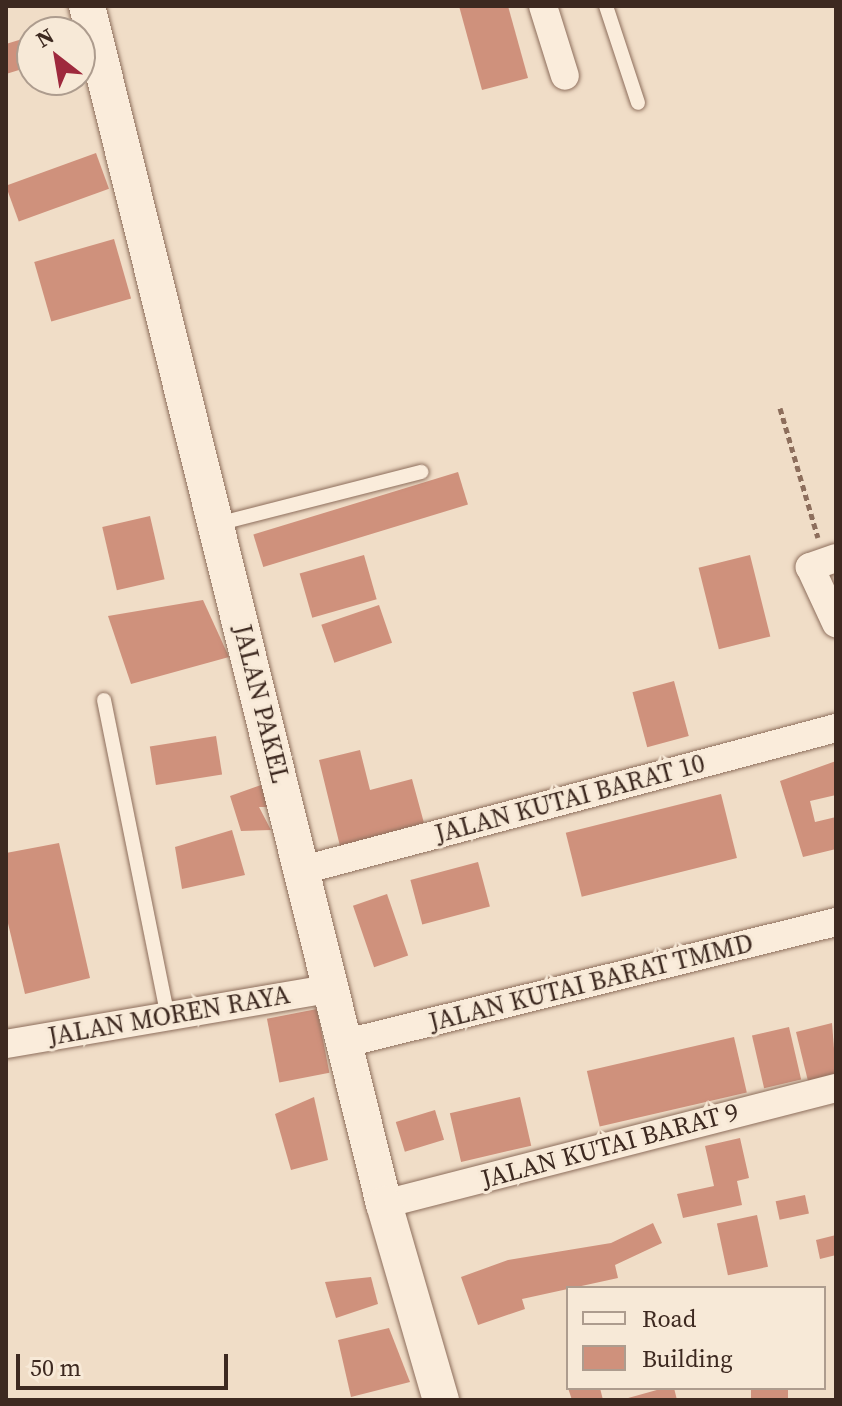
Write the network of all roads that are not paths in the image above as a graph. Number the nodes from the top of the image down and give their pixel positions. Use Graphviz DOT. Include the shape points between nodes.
graph roads {
  1 [pos="87,6"];
  2 [pos="543,6"];
  3 [pos="606,6"];
  4 [pos="565,76"];
  5 [pos="638,103"];
  6 [pos="421,472"];
  7 [pos="216,521"];
  8 [pos="824,562"];
  9 [pos="836,623"];
  10 [pos="104,700"];
  11 [pos="836,728"];
  12 [pos="303,870"];
  13 [pos="836,922"];
  14 [pos="332,988"];
  15 [pos="168,1016"];
  16 [pos="346,1043"];
  17 [pos="6,1044"];
  18 [pos="836,1088"];
  19 [pos="384,1204"];
  20 [pos="441,1400"];
  1 -- 7 [label="street, JALAN PAKEL"];
  2 -- 4 [label="street"];
  3 -- 5 [label="lane"];
  6 -- 7 [label="lane"];
  7 -- 12 [label="street, JALAN PAKEL"];
  8 -- 9 [label="street"];
  10 -- 15 [label="lane"];
  11 -- 12 [label="street, JALAN KUTAI BARAT 10"];
  12 -- 14 [label="street, JALAN PAKEL"];
  13 -- 16 [label="street, JALAN KUTAI BARAT TMMD"];
  14 -- 15 [label="street, JALAN MOREN RAYA"];
  14 -- 16 [label="street, JALAN PAKEL"];
  15 -- 17 [label="street, JALAN MOREN RAYA"];
  16 -- 19 [label="street, JALAN PAKEL"];
  18 -- 19 [label="street, JALAN KUTAI BARAT 9"];
  19 -- 20 [label="street, JALAN PAKEL"];
}
